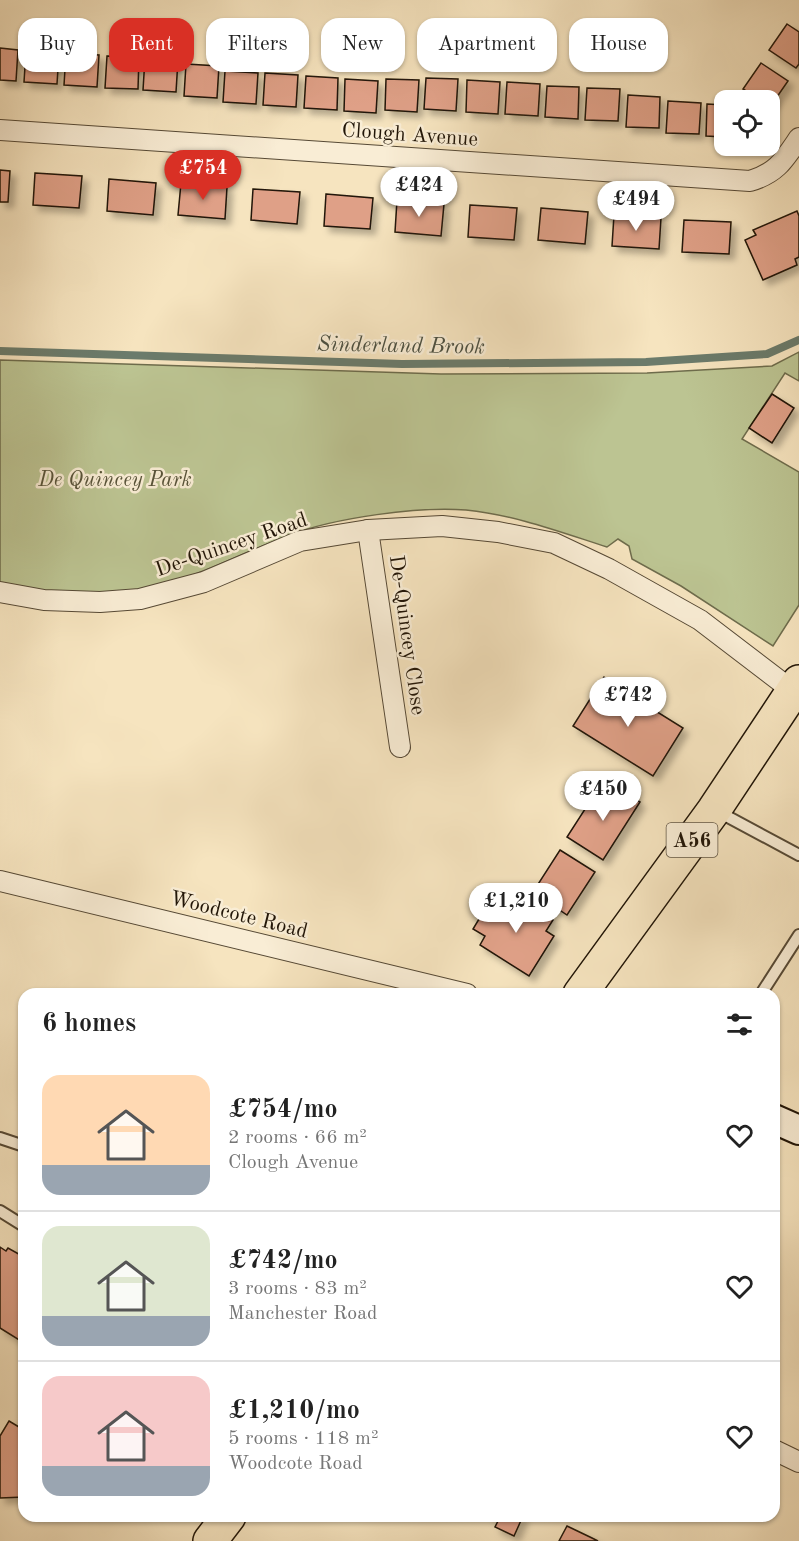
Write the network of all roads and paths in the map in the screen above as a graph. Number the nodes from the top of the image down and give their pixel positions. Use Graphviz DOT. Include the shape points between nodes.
graph roads {
  1 [pos="0,130"];
  2 [pos="799,138"];
  3 [pos="368,530"];
  4 [pos="0,592"];
  5 [pos="796,686"];
  6 [pos="400,747"];
  7 [pos="714,810"];
  8 [pos="799,855"];
  9 [pos="0,881"];
  10 [pos="799,935"];
  11 [pos="423,988"];
  12 [pos="584,988"];
  13 [pos="765,988"];
  14 [pos="780,1122"];
  15 [pos="799,1130"];
  16 [pos="0,1138"];
  17 [pos="18,1144"];
  18 [pos="0,1211"];
  19 [pos="18,1222"];
  20 [pos="780,1453"];
  21 [pos="799,1462"];
  22 [pos="224,1522"];
  23 [pos="210,1541"];
  1 -- 2 [label="street, Clough Avenue" via="750,181 776,169"];
  3 -- 4 [label="street, De-Quincey Road" via="300,541 204,582 141,599 44,600"];
  3 -- 5 [label="street, De-Quincey Road" via="442,526 554,543 609,568 700,620"];
  3 -- 6 [label="street, De-Quincey Close"];
  5 -- 7 [label="highway, A56"];
  7 -- 8 [label="lane"];
  7 -- 12 [label="highway, A56"];
  9 -- 11 [label="street, Woodcote Road"];
  10 -- 13 [label="lane"];
  14 -- 15 [label="main road"];
  16 -- 17 [label="lane"];
  18 -- 19 [label="lane"];
  20 -- 21 [label="street"];
  22 -- 23 [label="highway"];
}
